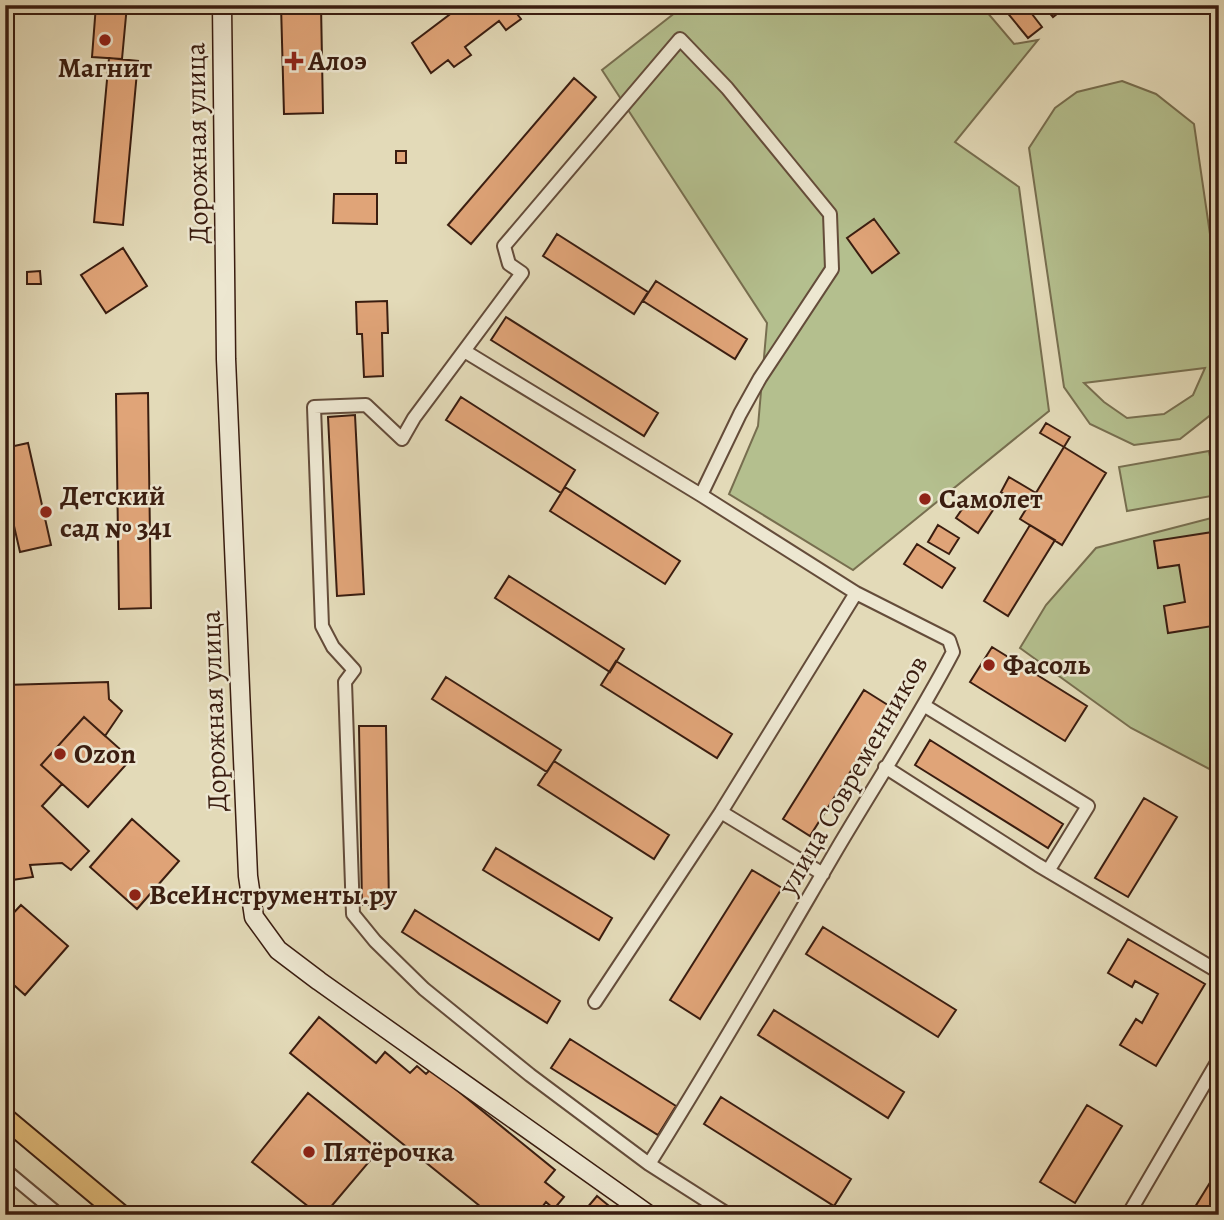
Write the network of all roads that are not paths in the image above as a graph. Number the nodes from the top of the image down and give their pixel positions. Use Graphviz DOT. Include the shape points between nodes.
graph roads {
  1 [pos="222,5"];
  2 [pos="466,352"];
  3 [pos="701,495"];
  4 [pos="856,593"];
  5 [pos="925,706"];
  6 [pos="886,767"];
  7 [pos="721,812"];
  8 [pos="1048,871"];
  9 [pos="822,874"];
  10 [pos="1219,972"];
  11 [pos="595,1002"];
  12 [pos="1219,1059"];
  13 [pos="5,1118"];
  14 [pos="649,1164"];
  15 [pos="5,1170"];
  16 [pos="59,1215"];
  17 [pos="121,1215"];
  18 [pos="649,1215"];
  19 [pos="729,1215"];
  20 [pos="1128,1215"];
  1 -- 18 [label="street, Дорожная улица" via="226,359 248,876 254,917 278,950 309,974"];
  2 -- 3 [label="street, улица Современников"];
  2 -- 3 [label="street" via="522,273 509,264 504,246 680,38 830,214 832,269 760,378"];
  2 -- 14 [label="street" via="402,439 366,405 314,407 322,626 354,670 345,682 353,914 424,989"];
  3 -- 4 [label="street, улица Современников"];
  4 -- 5 [label="street, улица Современников" via="949,640 953,652"];
  4 -- 7 [label="street"];
  5 -- 6 [label="street, улица Современников"];
  5 -- 8 [label="street" via="1088,806"];
  6 -- 8 [label="street"];
  6 -- 9 [label="street, улица Современников"];
  7 -- 9 [label="street"];
  7 -- 11 [label="street"];
  8 -- 10 [label="street"];
  9 -- 14 [label="street, улица Современников"];
  12 -- 20 [label="street"];
  13 -- 17 [label="main road"];
  14 -- 19 [label="street"];
  15 -- 16 [label="street"];
}
